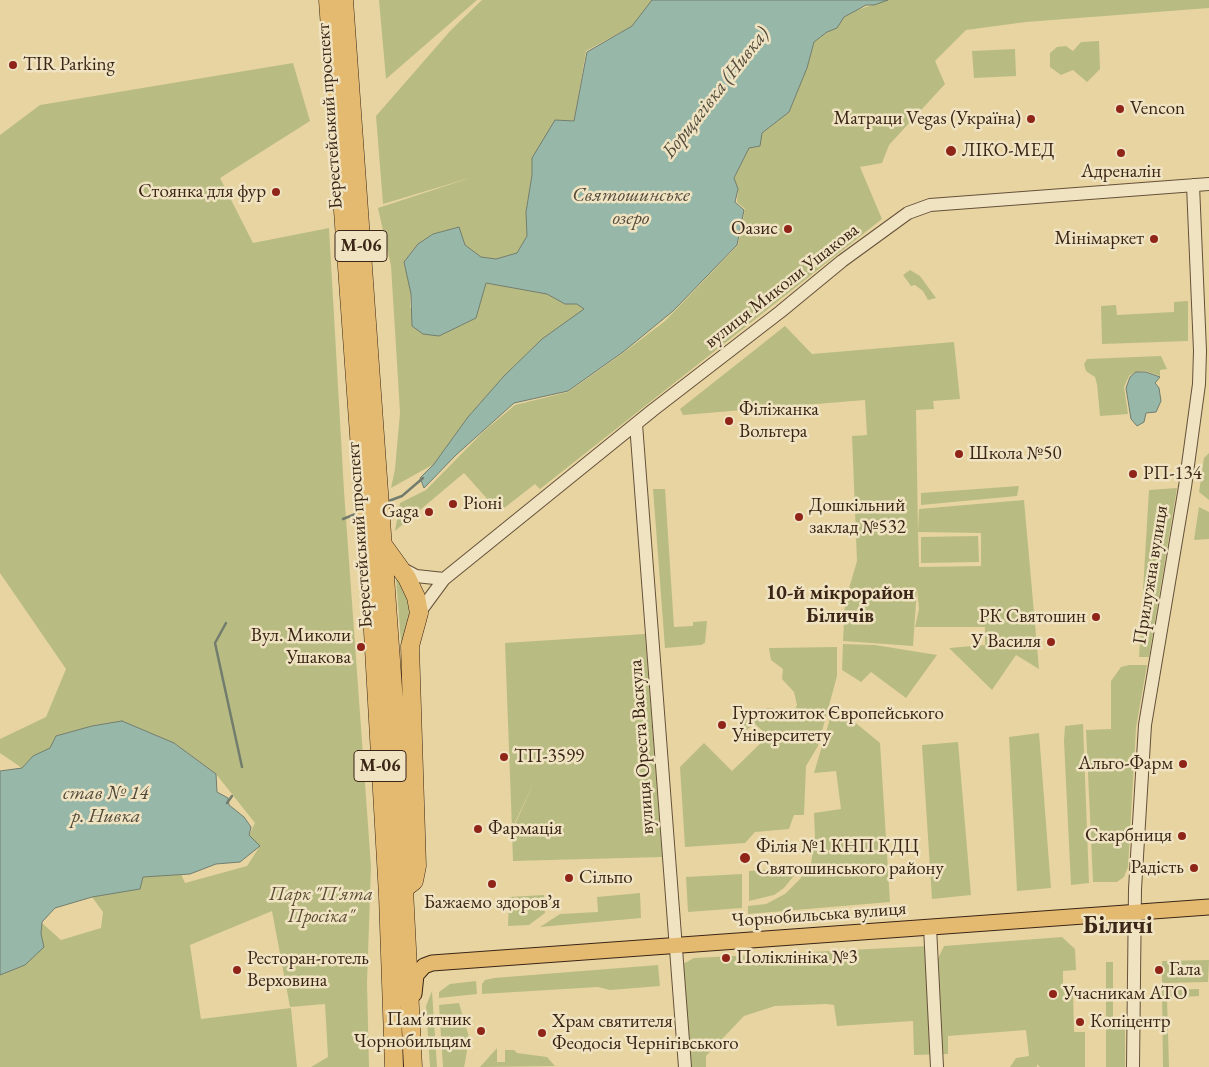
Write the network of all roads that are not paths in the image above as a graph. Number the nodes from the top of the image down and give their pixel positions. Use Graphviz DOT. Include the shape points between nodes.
graph roads {
  1 [pos="328,0"];
  2 [pos="344,0"];
  3 [pos="1209,184"];
  4 [pos="1193,185"];
  5 [pos="636,424"];
  6 [pos="370,493"];
  7 [pos="372,525"];
  8 [pos="382,543"];
  9 [pos="396,566"];
  10 [pos="444,579"];
  11 [pos="419,613"];
  12 [pos="404,889"];
  13 [pos="1209,907"];
  14 [pos="1136,912"];
  15 [pos="930,927"];
  16 [pos="407,931"];
  17 [pos="676,946"];
  18 [pos="432,963"];
  19 [pos="394,1067"];
  20 [pos="413,1067"];
  21 [pos="417,1067"];
  22 [pos="685,1067"];
  23 [pos="937,1067"];
  24 [pos="1133,1067"];
  1 -- 6 [label="highway, Берестейський проспект / М-06"];
  2 -- 6 [label="highway, Берестейський проспект / М-06"];
  3 -- 4 [label="street, вулиця Миколи Ушакова"];
  4 -- 5 [label="street, вулиця Миколи Ушакова" via="930,205 908,213 842,261"];
  4 -- 14 [label="street, Прилужна вулиця" via="1199,384 1145,725"];
  5 -- 10 [label="street, вулиця Миколи Ушакова"];
  5 -- 17 [label="street, вулиця Ореста Васкула"];
  6 -- 7 [label="highway, Берестейський проспект / М-06"];
  7 -- 8 [label="highway, Берестейський проспект / М-06"];
  7 -- 19 [label="highway, Берестейський проспект / М-06" via="373,631"];
  8 -- 9 [label="highway"];
  8 -- 12 [label="highway, Берестейський проспект / М-06"];
  9 -- 10 [label="street" via="416,576"];
  9 -- 11 [label="highway" via="407,578"];
  10 -- 11 [label="street, вулиця Миколи Ушакова"];
  11 -- 12 [label="highway" via="410,646 417,866 414,881"];
  12 -- 16 [label="highway, Берестейський проспект / М-06"];
  13 -- 14 [label="main road, Чорнобильська вулиця"];
  14 -- 15 [label="main road, Чорнобильська вулиця"];
  14 -- 24 [label="street, Прилужна вулиця"];
  15 -- 17 [label="main road, Чорнобильська вулиця"];
  15 -- 23 [label="street"];
  16 -- 18 [label="main road" via="414,955"];
  16 -- 20 [label="highway, Берестейський проспект / М-06"];
  17 -- 18 [label="main road, Чорнобильська вулиця"];
  17 -- 22 [label="street, вулиця Ореста Васкула"];
  18 -- 21 [label="main road" via="419,970 414,985"];
}
